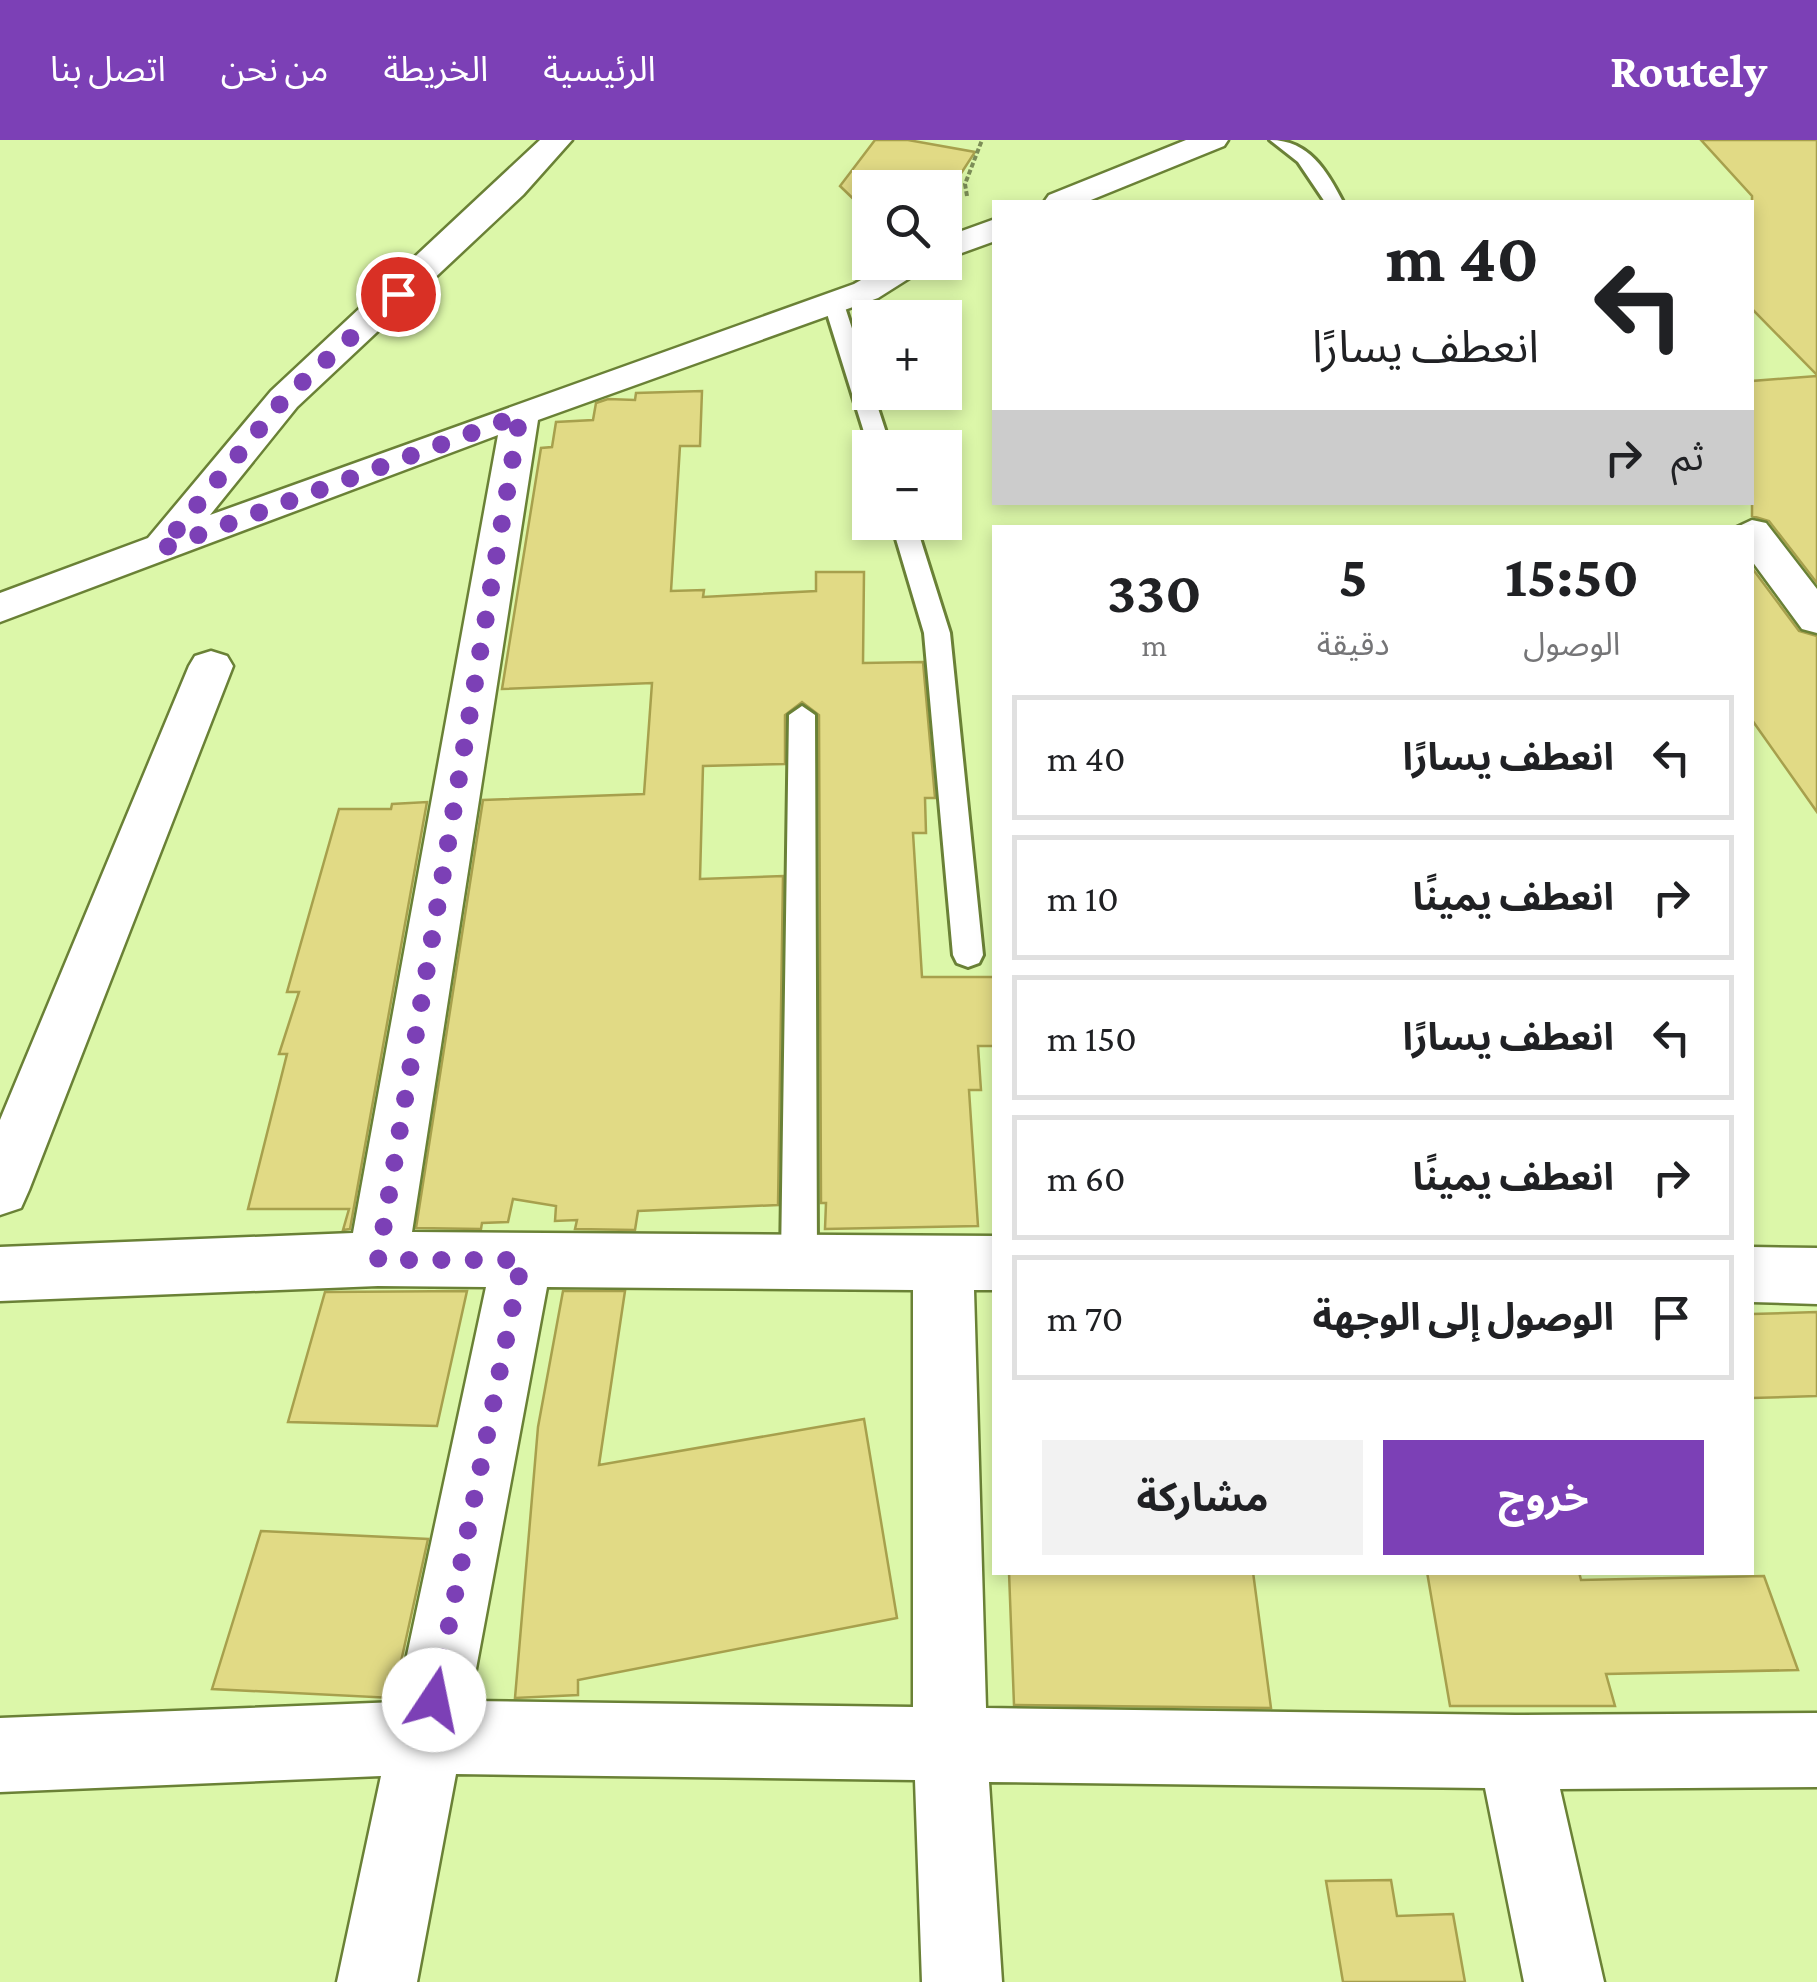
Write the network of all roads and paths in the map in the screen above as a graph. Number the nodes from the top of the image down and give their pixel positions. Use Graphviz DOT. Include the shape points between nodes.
graph roads {
  1 [pos="558,140"];
  2 [pos="1213,140"];
  3 [pos="1279,140"];
  4 [pos="1065,200"];
  5 [pos="1333,200"];
  6 [pos="992,230"];
  7 [pos="962,242"];
  8 [pos="883,280"];
  9 [pos="834,304"];
  10 [pos="520,415"];
  11 [pos="874,430"];
  12 [pos="1754,534"];
  13 [pos="909,540"];
  14 [pos="161,549"];
  15 [pos="0,608"];
  16 [pos="1817,619"];
  17 [pos="211,666"];
  18 [pos="802,715"];
  19 [pos="968,955"];
  20 [pos="0,1190"];
  21 [pos="378,1260"];
  22 [pos="522,1260"];
  23 [pos="799,1260"];
  24 [pos="969,1262"];
  25 [pos="0,1274"];
  26 [pos="1754,1274"];
  27 [pos="1817,1276"];
  28 [pos="426,1736"];
  29 [pos="950,1743"];
  30 [pos="1817,1750"];
  31 [pos="1515,1752"];
  32 [pos="0,1755"];
  33 [pos="378,1982"];
  34 [pos="962,1982"];
  35 [pos="1564,1982"];
  1 -- 14 [label="street" via="284,399"];
  2 -- 4 [label="street"];
  3 -- 5 [label="lane" via="1314,167"];
  6 -- 7 [label="street"];
  8 -- 9 [label="street"];
  9 -- 10 [label="street"];
  9 -- 11 [label="lane"];
  10 -- 14 [label="street"];
  10 -- 21 [label="street"];
  12 -- 16 [label="street"];
  13 -- 19 [label="lane" via="937,633"];
  14 -- 15 [label="street"];
  17 -- 20 [label="street"];
  18 -- 23 [label="lane"];
  21 -- 22 [label="street"];
  21 -- 25 [label="street"];
  22 -- 23 [label="street"];
  22 -- 28 [label="street"];
  23 -- 24 [label="street"];
  24 -- 29 [label="street"];
  26 -- 27 [label="street"];
  28 -- 29 [label="street"];
  28 -- 32 [label="street"];
  28 -- 33 [label="street"];
  29 -- 31 [label="street"];
  29 -- 34 [label="street"];
  30 -- 31 [label="street"];
  31 -- 35 [label="street"];
}
